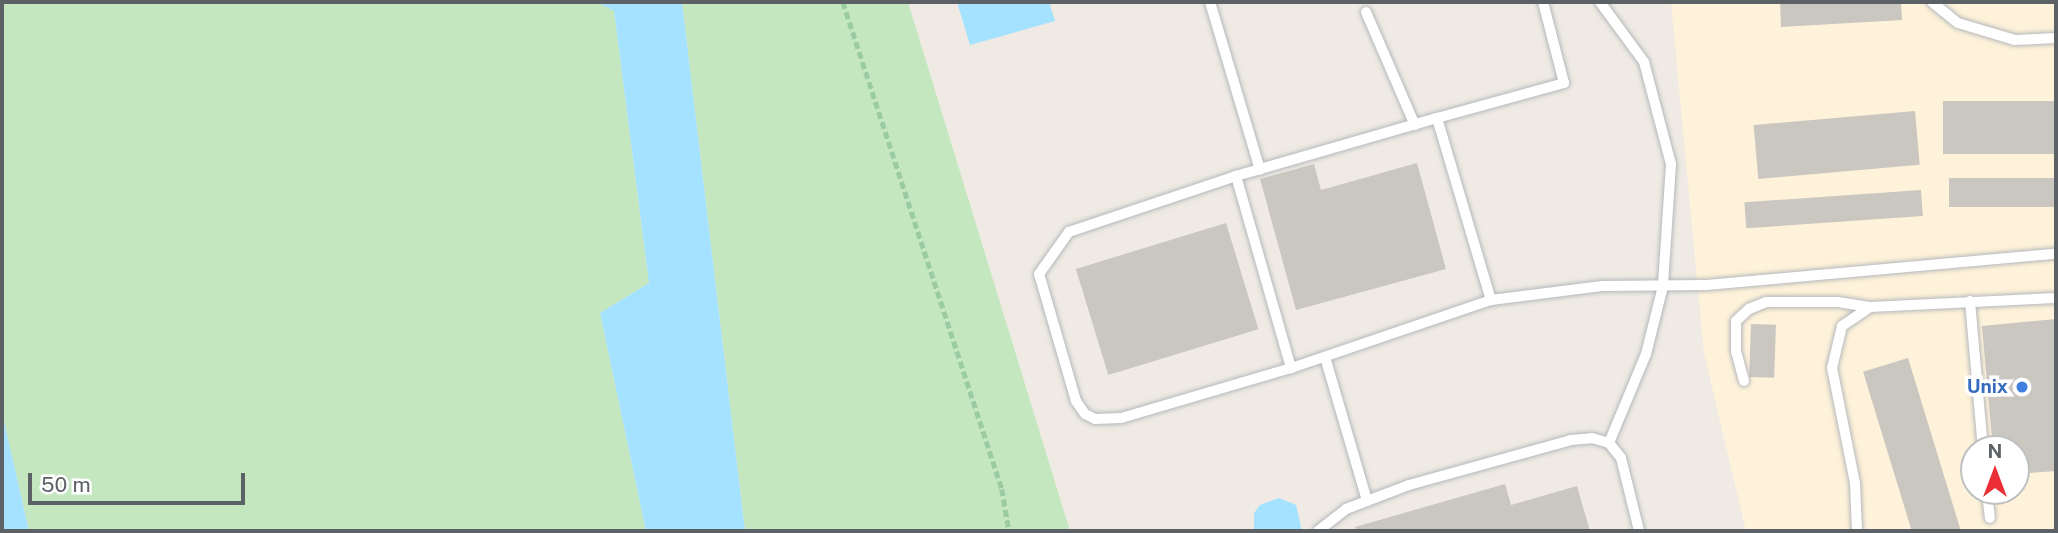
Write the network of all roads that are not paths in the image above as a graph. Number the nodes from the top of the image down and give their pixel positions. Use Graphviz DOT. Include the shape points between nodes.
graph roads {
  1 [pos="1210,2"];
  2 [pos="1543,2"];
  3 [pos="1600,2"];
  4 [pos="1932,2"];
  5 [pos="1366,12"];
  6 [pos="2056,38"];
  7 [pos="1437,118"];
  8 [pos="1415,125"];
  9 [pos="1260,170"];
  10 [pos="1236,176"];
  11 [pos="2056,254"];
  12 [pos="1663,286"];
  13 [pos="2056,298"];
  14 [pos="1491,300"];
  15 [pos="1970,301"];
  16 [pos="1870,307"];
  17 [pos="1325,357"];
  18 [pos="1291,369"];
  19 [pos="1744,382"];
  20 [pos="1982,435"];
  21 [pos="1609,443"];
  22 [pos="1367,501"];
  23 [pos="1989,505"];
  24 [pos="1990,518"];
  25 [pos="1318,531"];
  26 [pos="1639,531"];
  27 [pos="1857,531"];
  1 -- 9 [label="lane"];
  2 -- 7 [label="lane" via="1564,83"];
  3 -- 12 [label="lane" via="1644,62 1671,164"];
  4 -- 6 [label="lane" via="1958,23 2015,40"];
  5 -- 8 [label="lane"];
  7 -- 8 [label="lane"];
  7 -- 14 [label="lane"];
  8 -- 9 [label="lane"];
  9 -- 10 [label="lane"];
  10 -- 18 [label="lane"];
  10 -- 18 [label="lane" via="1076,227 1039,274 1042,293 1076,401 1095,419 1121,418"];
  11 -- 12 [label="lane"];
  12 -- 14 [label="lane" via="1602,286"];
  12 -- 21 [label="lane" via="1646,354"];
  13 -- 15 [label="lane"];
  14 -- 17 [label="lane"];
  15 -- 16 [label="lane"];
  15 -- 20 [label="lane"];
  16 -- 19 [label="lane" via="1766,302 1749,309 1737,321"];
  16 -- 27 [label="lane" via="1842,326 1832,368 1855,483"];
  17 -- 18 [label="lane"];
  17 -- 22 [label="lane"];
  21 -- 22 [label="lane" via="1571,440"];
  21 -- 26 [label="lane" via="1621,458"];
  22 -- 25 [label="lane" via="1346,509"];
  23 -- 24 [label="lane"];
}
